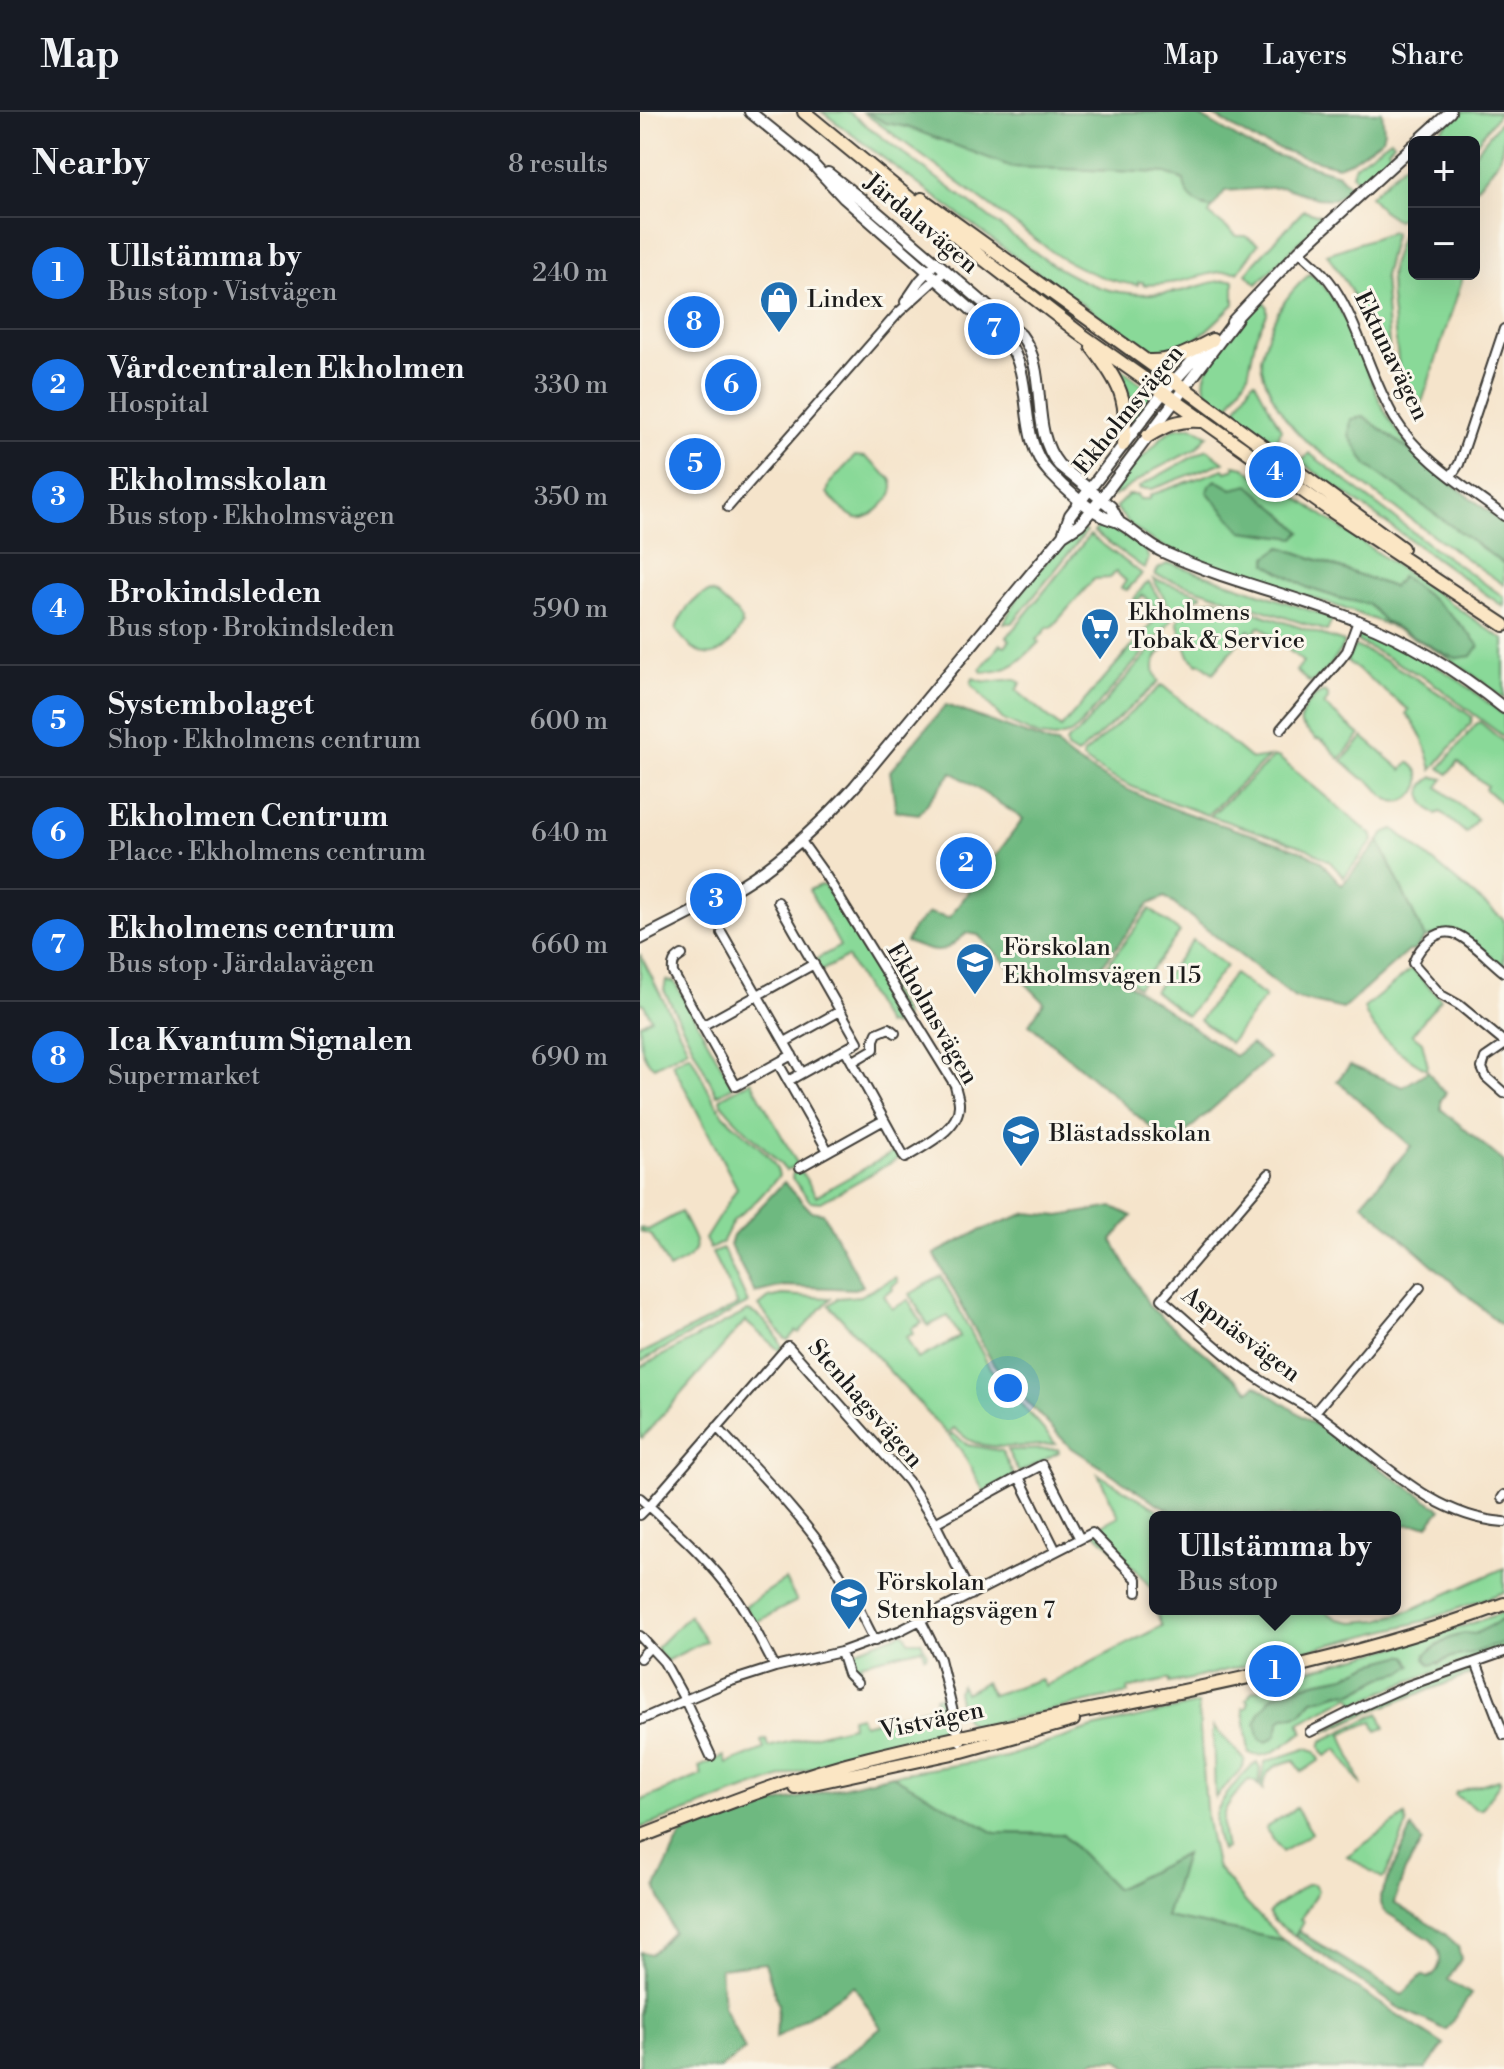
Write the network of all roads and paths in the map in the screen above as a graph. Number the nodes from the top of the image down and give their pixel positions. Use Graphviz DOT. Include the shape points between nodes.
graph roads {
  1 [pos="750,112"];
  2 [pos="804,112"];
  3 [pos="1450,112"];
  4 [pos="1424,136"];
  5 [pos="848,147"];
  6 [pos="1408,150"];
  7 [pos="807,158"];
  8 [pos="1299,251"];
  9 [pos="942,266"];
  10 [pos="928,272"];
  11 [pos="937,280"];
  12 [pos="899,312"];
  13 [pos="1237,318"];
  14 [pos="1504,329"];
  15 [pos="1082,335"];
  16 [pos="1212,340"];
  17 [pos="1148,361"];
  18 [pos="1180,384"];
  19 [pos="1169,397"];
  20 [pos="1202,421"];
  21 [pos="1148,436"];
  22 [pos="1123,445"];
  23 [pos="1451,476"];
  24 [pos="1090,490"];
  25 [pos="1101,499"];
  26 [pos="1081,501"];
  27 [pos="728,507"];
  28 [pos="1092,509"];
  29 [pos="1504,516"];
  30 [pos="1119,522"];
  31 [pos="1063,535"];
  32 [pos="1490,615"];
  33 [pos="1358,621"];
  34 [pos="1504,625"];
  35 [pos="1504,708"];
  36 [pos="1281,729"];
  37 [pos="801,841"];
  38 [pos="778,902"];
  39 [pos="722,933"];
  40 [pos="640,939"];
  41 [pos="682,955"];
  42 [pos="814,964"];
  43 [pos="1504,972"];
  44 [pos="758,996"];
  45 [pos="840,1011"];
  46 [pos="702,1026"];
  47 [pos="895,1033"];
  48 [pos="785,1042"];
  49 [pos="1504,1043"];
  50 [pos="845,1049"];
  51 [pos="792,1055"];
  52 [pos="852,1062"];
  53 [pos="778,1063"];
  54 [pos="802,1073"];
  55 [pos="788,1081"];
  56 [pos="1504,1093"];
  57 [pos="884,1120"];
  58 [pos="828,1151"];
  59 [pos="800,1167"];
  60 [pos="1269,1174"];
  61 [pos="1420,1287"];
  62 [pos="1315,1412"];
  63 [pos="717,1427"];
  64 [pos="1019,1477"];
  65 [pos="640,1498"];
  66 [pos="649,1506"];
  67 [pos="640,1515"];
  68 [pos="1504,1522"];
  69 [pos="935,1523"];
  70 [pos="1080,1539"];
  71 [pos="1056,1551"];
  72 [pos="1137,1592"];
  73 [pos="971,1595"];
  74 [pos="1504,1604"];
  75 [pos="921,1621"];
  76 [pos="640,1636"];
  77 [pos="875,1641"];
  78 [pos="650,1647"];
  79 [pos="841,1652"];
  80 [pos="1504,1652"];
  81 [pos="640,1658"];
  82 [pos="1476,1662"];
  83 [pos="775,1667"];
  84 [pos="857,1683"];
  85 [pos="685,1700"];
  86 [pos="640,1720"];
  87 [pos="1310,1732"];
  88 [pos="1504,1735"];
  89 [pos="961,1744"];
  90 [pos="711,1756"];
  91 [pos="692,1817"];
  92 [pos="640,1837"];
  93 [pos="640,1844"];
  1 -- 7 [label="street, Järdalavägen"];
  2 -- 5 [label="main road"];
  3 -- 4 [label="street, Ekholmsvägen"];
  5 -- 15 [label="main road"];
  5 -- 17 [label="main road"];
  6 -- 8 [label="street, Ekholmsvägen"];
  7 -- 9 [label="street, Järdalavägen"];
  7 -- 10 [label="street, Järdalavägen"];
  8 -- 13 [label="street, Ekholmsvägen"];
  8 -- 23 [label="street, Ektunavägen" via="1341,300 1404,432"];
  9 -- 10 [label="street"];
  9 -- 11 [label="street"];
  9 -- 24 [label="street, Järdalavägen" via="1025,340 1035,364 1049,451"];
  10 -- 11 [label="street, Järdalavägen"];
  10 -- 12 [label="street"];
  11 -- 12 [label="street"];
  11 -- 26 [label="street, Järdalavägen" via="1013,348 1037,453 1048,471"];
  12 -- 27 [label="street"];
  13 -- 16 [label="street, Ekholmsvägen"];
  13 -- 18 [label="street, Ekholmsvägen"];
  14 -- 23 [label="street"];
  15 -- 19 [label="main road"];
  15 -- 22 [label="main road" via="1121,391 1126,415"];
  16 -- 17 [label="main road" via="1177,358"];
  16 -- 18 [label="street, Ekholmsvägen"];
  17 -- 18 [label="main road"];
  18 -- 19 [label="street, Ekholmsvägen"];
  18 -- 32 [label="main road"];
  19 -- 20 [label="main road"];
  19 -- 21 [label="street, Ekholmsvägen"];
  19 -- 22 [label="street, Ekholmsvägen"];
  20 -- 21 [label="main road" via="1174,422"];
  20 -- 32 [label="main road"];
  21 -- 25 [label="street, Ekholmsvägen"];
  22 -- 24 [label="street, Ekholmsvägen"];
  23 -- 29 [label="street, Ektunavägen"];
  24 -- 25 [label="street, Järdalavägen"];
  24 -- 26 [label="street, Ekholmsvägen"];
  25 -- 28 [label="street, Ekholmsvägen"];
  25 -- 30 [label="street, Järdalavägen"];
  26 -- 28 [label="street, Järdalavägen"];
  26 -- 31 [label="street, Ekholmsvägen"];
  28 -- 30 [label="street, Järdalavägen"];
  28 -- 31 [label="street, Ekholmsvägen"];
  30 -- 33 [label="street, Järdalavägen" via="1162,551"];
  31 -- 37 [label="street, Ekholmsvägen" via="855,786"];
  32 -- 34 [label="main road"];
  33 -- 35 [label="street, Järdalavägen" via="1434,657"];
  33 -- 36 [label="street" via="1347,651"];
  37 -- 40 [label="street, Ekholmsvägen" via="740,885"];
  37 -- 57 [label="street, Ekholmsvägen" via="955,1085 960,1102 955,1119 905,1158"];
  38 -- 42 [label="street, Ekholmsvägen"];
  39 -- 44 [label="street"];
  41 -- 46 [label="street" via="674,960 673,973"];
  42 -- 44 [label="street"];
  42 -- 45 [label="street, Ekholmsvägen"];
  43 -- 49 [label="street" via="1452,933 1428,941 1413,963 1441,995"];
  44 -- 46 [label="street"];
  44 -- 48 [label="street"];
  45 -- 48 [label="street"];
  45 -- 50 [label="street, Ekholmsvägen" via="858,1042"];
  46 -- 53 [label="street" via="736,1086"];
  47 -- 52 [label="street, Ekholmsvägen" via="889,1028 877,1033 874,1049"];
  48 -- 51 [label="street"];
  49 -- 56 [label="street" via="1485,1058 1482,1068"];
  50 -- 52 [label="street, Ekholmsvägen"];
  50 -- 54 [label="street"];
  51 -- 53 [label="street"];
  51 -- 54 [label="street"];
  52 -- 57 [label="street, Ekholmsvägen"];
  53 -- 55 [label="street"];
  54 -- 55 [label="street"];
  55 -- 58 [label="street"];
  57 -- 58 [label="street"];
  58 -- 59 [label="street"];
  60 -- 62 [label="street, Aspnäsvägen" via="1162,1299 1260,1380"];
  61 -- 62 [label="street, Aspnäsvägen"];
  62 -- 68 [label="street, Aspnäsvägen" via="1427,1496 1471,1516"];
  63 -- 66 [label="street"];
  63 -- 69 [label="street, Stenhagsvägen" via="788,1346 896,1466"];
  63 -- 77 [label="street" via="821,1545"];
  64 -- 69 [label="street"];
  64 -- 70 [label="street" via="1042,1465"];
  64 -- 71 [label="street"];
  65 -- 66 [label="street"];
  66 -- 67 [label="street"];
  66 -- 83 [label="street" via="722,1578"];
  69 -- 73 [label="street, Stenhagsvägen"];
  70 -- 71 [label="street"];
  70 -- 72 [label="street" via="1092,1533 1137,1579"];
  71 -- 73 [label="street"];
  73 -- 75 [label="street"];
  74 -- 89 [label="main road, Vistvägen" via="1398,1639 1118,1706 1007,1740"];
  75 -- 77 [label="street"];
  75 -- 89 [label="street" via="940,1659"];
  76 -- 78 [label="street"];
  77 -- 79 [label="street"];
  78 -- 81 [label="street"];
  78 -- 85 [label="street"];
  79 -- 83 [label="street"];
  79 -- 84 [label="street"];
  80 -- 82 [label="street"];
  82 -- 87 [label="street" via="1407,1686"];
  82 -- 88 [label="street"];
  83 -- 85 [label="street"];
  85 -- 86 [label="street"];
  85 -- 90 [label="street"];
  89 -- 91 [label="main road, Vistvägen" via="759,1793"];
  91 -- 92 [label="main road, Vistvägen"];
  91 -- 93 [label="main road, Vistvägen"];
}
